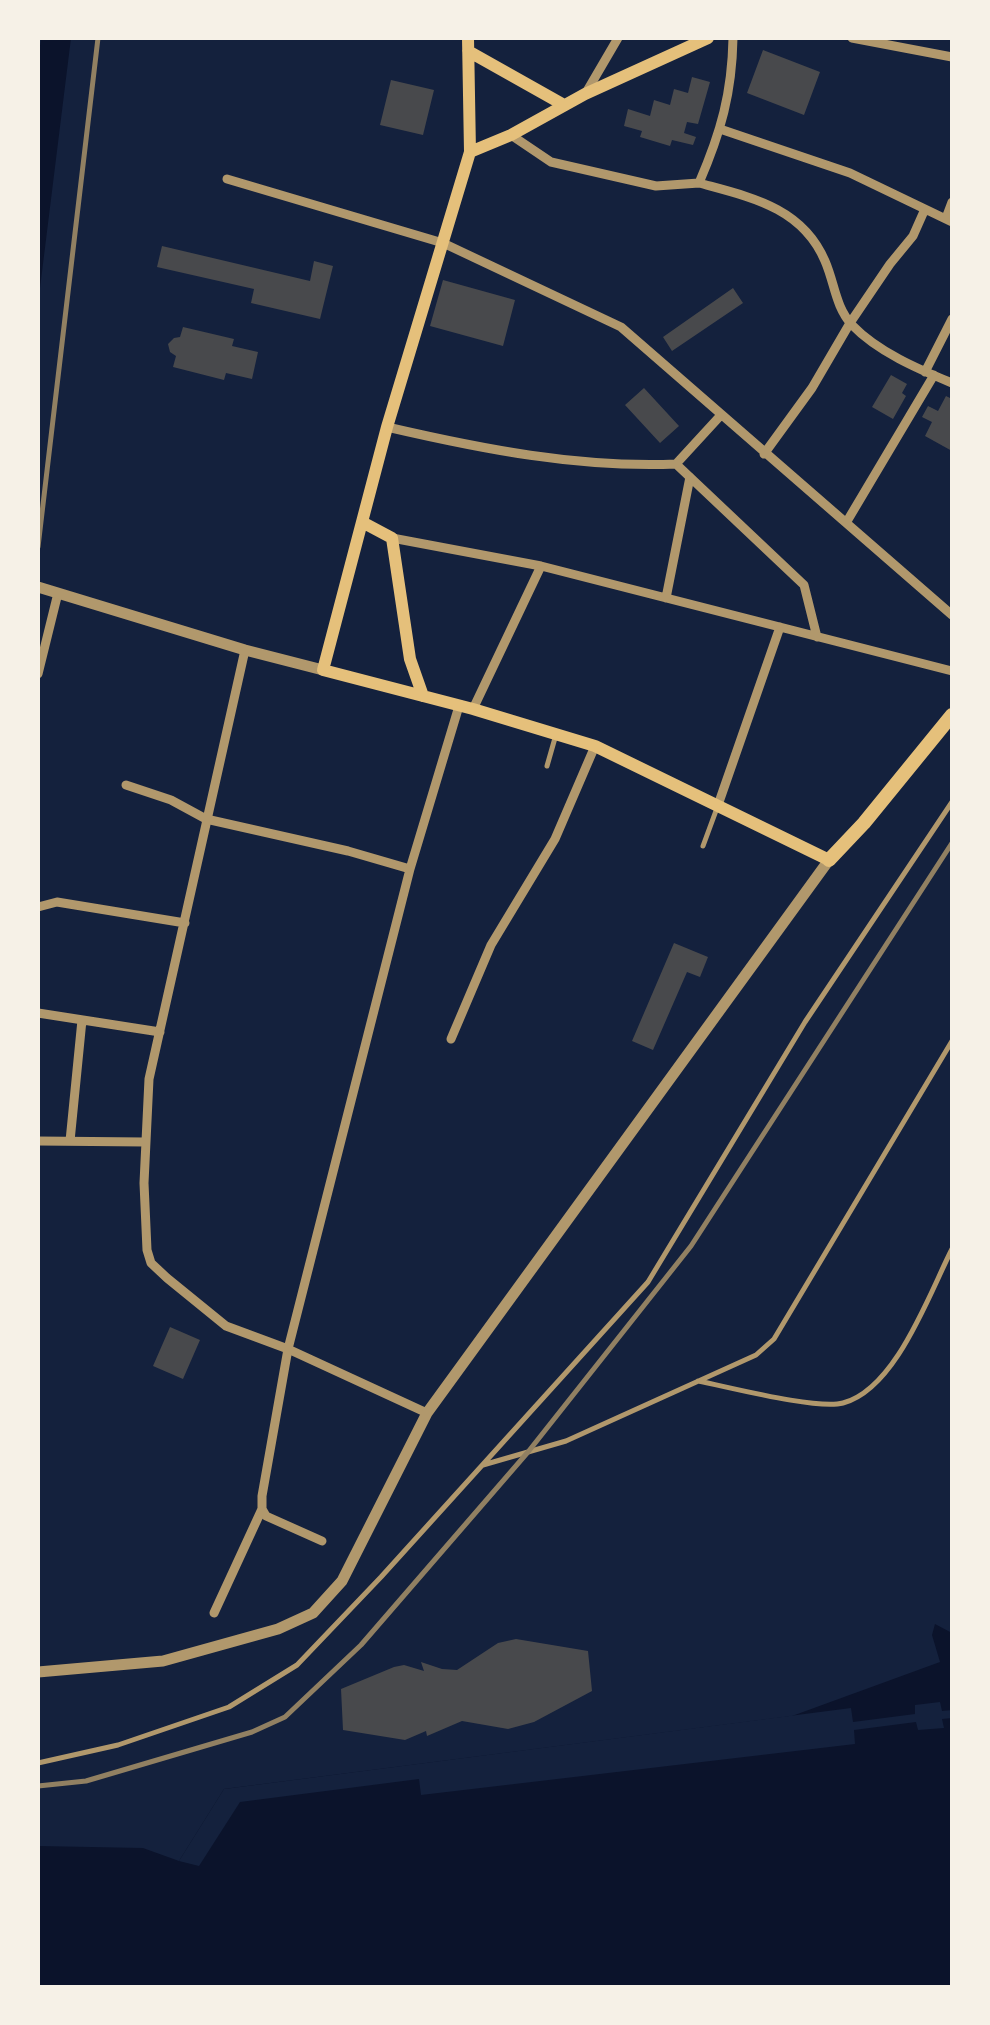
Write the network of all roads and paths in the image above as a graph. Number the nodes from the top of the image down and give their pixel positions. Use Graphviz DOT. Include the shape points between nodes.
graph roads {
  1 [pos="618,38"];
  2 [pos="708,38"];
  3 [pos="733,38"];
  4 [pos="852,38"];
  5 [pos="468,44"];
  6 [pos="952,57"];
  7 [pos="585,94"];
  8 [pos="564,105"];
  9 [pos="720,128"];
  10 [pos="511,135"];
  11 [pos="470,152"];
  12 [pos="227,179"];
  13 [pos="699,183"];
  14 [pos="952,202"];
  15 [pos="924,209"];
  16 [pos="949,220"];
  17 [pos="443,243"];
  18 [pos="952,318"];
  19 [pos="850,323"];
  20 [pos="929,373"];
  21 [pos="952,382"];
  22 [pos="721,415"];
  23 [pos="387,427"];
  24 [pos="764,454"];
  25 [pos="676,464"];
  26 [pos="690,477"];
  27 [pos="362,522"];
  28 [pos="846,523"];
  29 [pos="392,538"];
  30 [pos="541,566"];
  31 [pos="38,587"];
  32 [pos="58,593"];
  33 [pos="666,598"];
  34 [pos="952,616"];
  35 [pos="780,627"];
  36 [pos="816,637"];
  37 [pos="245,650"];
  38 [pos="323,670"];
  39 [pos="952,670"];
  40 [pos="38,674"];
  41 [pos="423,696"];
  42 [pos="466,707"];
  43 [pos="952,714"];
  44 [pos="556,735"];
  45 [pos="596,746"];
  46 [pos="547,766"];
  47 [pos="126,786"];
  48 [pos="952,802"];
  49 [pos="718,805"];
  50 [pos="206,819"];
  51 [pos="704,846"];
  52 [pos="829,860"];
  53 [pos="410,869"];
  54 [pos="38,906"];
  55 [pos="185,924"];
  56 [pos="38,1013"];
  57 [pos="82,1020"];
  58 [pos="160,1032"];
  59 [pos="450,1039"];
  60 [pos="952,1041"];
  61 [pos="38,1141"];
  62 [pos="70,1141"];
  63 [pos="145,1142"];
  64 [pos="952,1249"];
  65 [pos="288,1349"];
  66 [pos="698,1381"];
  67 [pos="427,1413"];
  68 [pos="482,1466"];
  69 [pos="262,1508"];
  70 [pos="322,1541"];
  71 [pos="214,1614"];
  72 [pos="38,1672"];
  73 [pos="38,1763"];
  1 -- 7 [label="street"];
  2 -- 7 [label="main road"];
  3 -- 9 [label="street" via="732,82"];
  4 -- 6 [label="street"];
  5 -- 8 [label="main road"];
  5 -- 11 [label="main road"];
  7 -- 8 [label="main road"];
  8 -- 10 [label="main road"];
  9 -- 13 [label="street"];
  9 -- 15 [label="street" via="850,173"];
  10 -- 11 [label="main road"];
  10 -- 13 [label="street" via="551,162 656,186"];
  11 -- 17 [label="main road"];
  12 -- 17 [label="street"];
  13 -- 19 [label="street" via="768,202 805,229"];
  14 -- 16 [label="street"];
  15 -- 16 [label="street"];
  15 -- 19 [label="street" via="914,236"];
  17 -- 22 [label="street" via="621,327"];
  17 -- 23 [label="main road"];
  18 -- 20 [label="street"];
  19 -- 20 [label="street"];
  19 -- 24 [label="street"];
  20 -- 21 [label="street"];
  20 -- 28 [label="street"];
  22 -- 24 [label="street"];
  22 -- 25 [label="street"];
  23 -- 25 [label="street" via="503,453"];
  23 -- 27 [label="main road"];
  24 -- 28 [label="street"];
  25 -- 26 [label="street"];
  26 -- 33 [label="street"];
  26 -- 36 [label="street" via="804,584"];
  27 -- 29 [label="main road"];
  27 -- 38 [label="main road"];
  28 -- 34 [label="street"];
  29 -- 30 [label="street"];
  29 -- 41 [label="main road" via="410,659"];
  30 -- 33 [label="street"];
  30 -- 42 [label="street"];
  31 -- 32 [label="street"];
  32 -- 37 [label="street"];
  32 -- 40 [label="street"];
  33 -- 35 [label="street"];
  35 -- 36 [label="street"];
  35 -- 49 [label="street"];
  36 -- 39 [label="street"];
  37 -- 38 [label="street"];
  37 -- 50 [label="street"];
  38 -- 41 [label="main road"];
  41 -- 42 [label="main road"];
  42 -- 44 [label="main road"];
  42 -- 53 [label="street"];
  43 -- 52 [label="main road"];
  44 -- 45 [label="main road"];
  44 -- 46 [label="lane"];
  45 -- 49 [label="main road"];
  45 -- 59 [label="street" via="556,839 491,945"];
  47 -- 50 [label="street"];
  48 -- 68 [label="lane" via="805,1022 648,1282"];
  49 -- 51 [label="lane"];
  49 -- 52 [label="main road"];
  50 -- 53 [label="street"];
  50 -- 55 [label="street"];
  52 -- 67 [label="street"];
  53 -- 65 [label="street"];
  54 -- 55 [label="street" via="57,902"];
  55 -- 58 [label="street"];
  56 -- 57 [label="street"];
  57 -- 58 [label="street"];
  57 -- 62 [label="street"];
  58 -- 63 [label="street"];
  60 -- 66 [label="lane" via="774,1338 756,1355"];
  61 -- 62 [label="street"];
  62 -- 63 [label="street"];
  63 -- 65 [label="street" via="151,1263 226,1326"];
  64 -- 66 [label="lane" via="905,1342 865,1394 840,1404"];
  65 -- 67 [label="street"];
  65 -- 69 [label="street"];
  66 -- 68 [label="lane" via="566,1441"];
  67 -- 72 [label="street" via="342,1580 314,1613 164,1661"];
  68 -- 73 [label="lane" via="276,1679 229,1707 118,1745"];
  69 -- 70 [label="street" via="266,1516"];
  69 -- 71 [label="street"];
}
